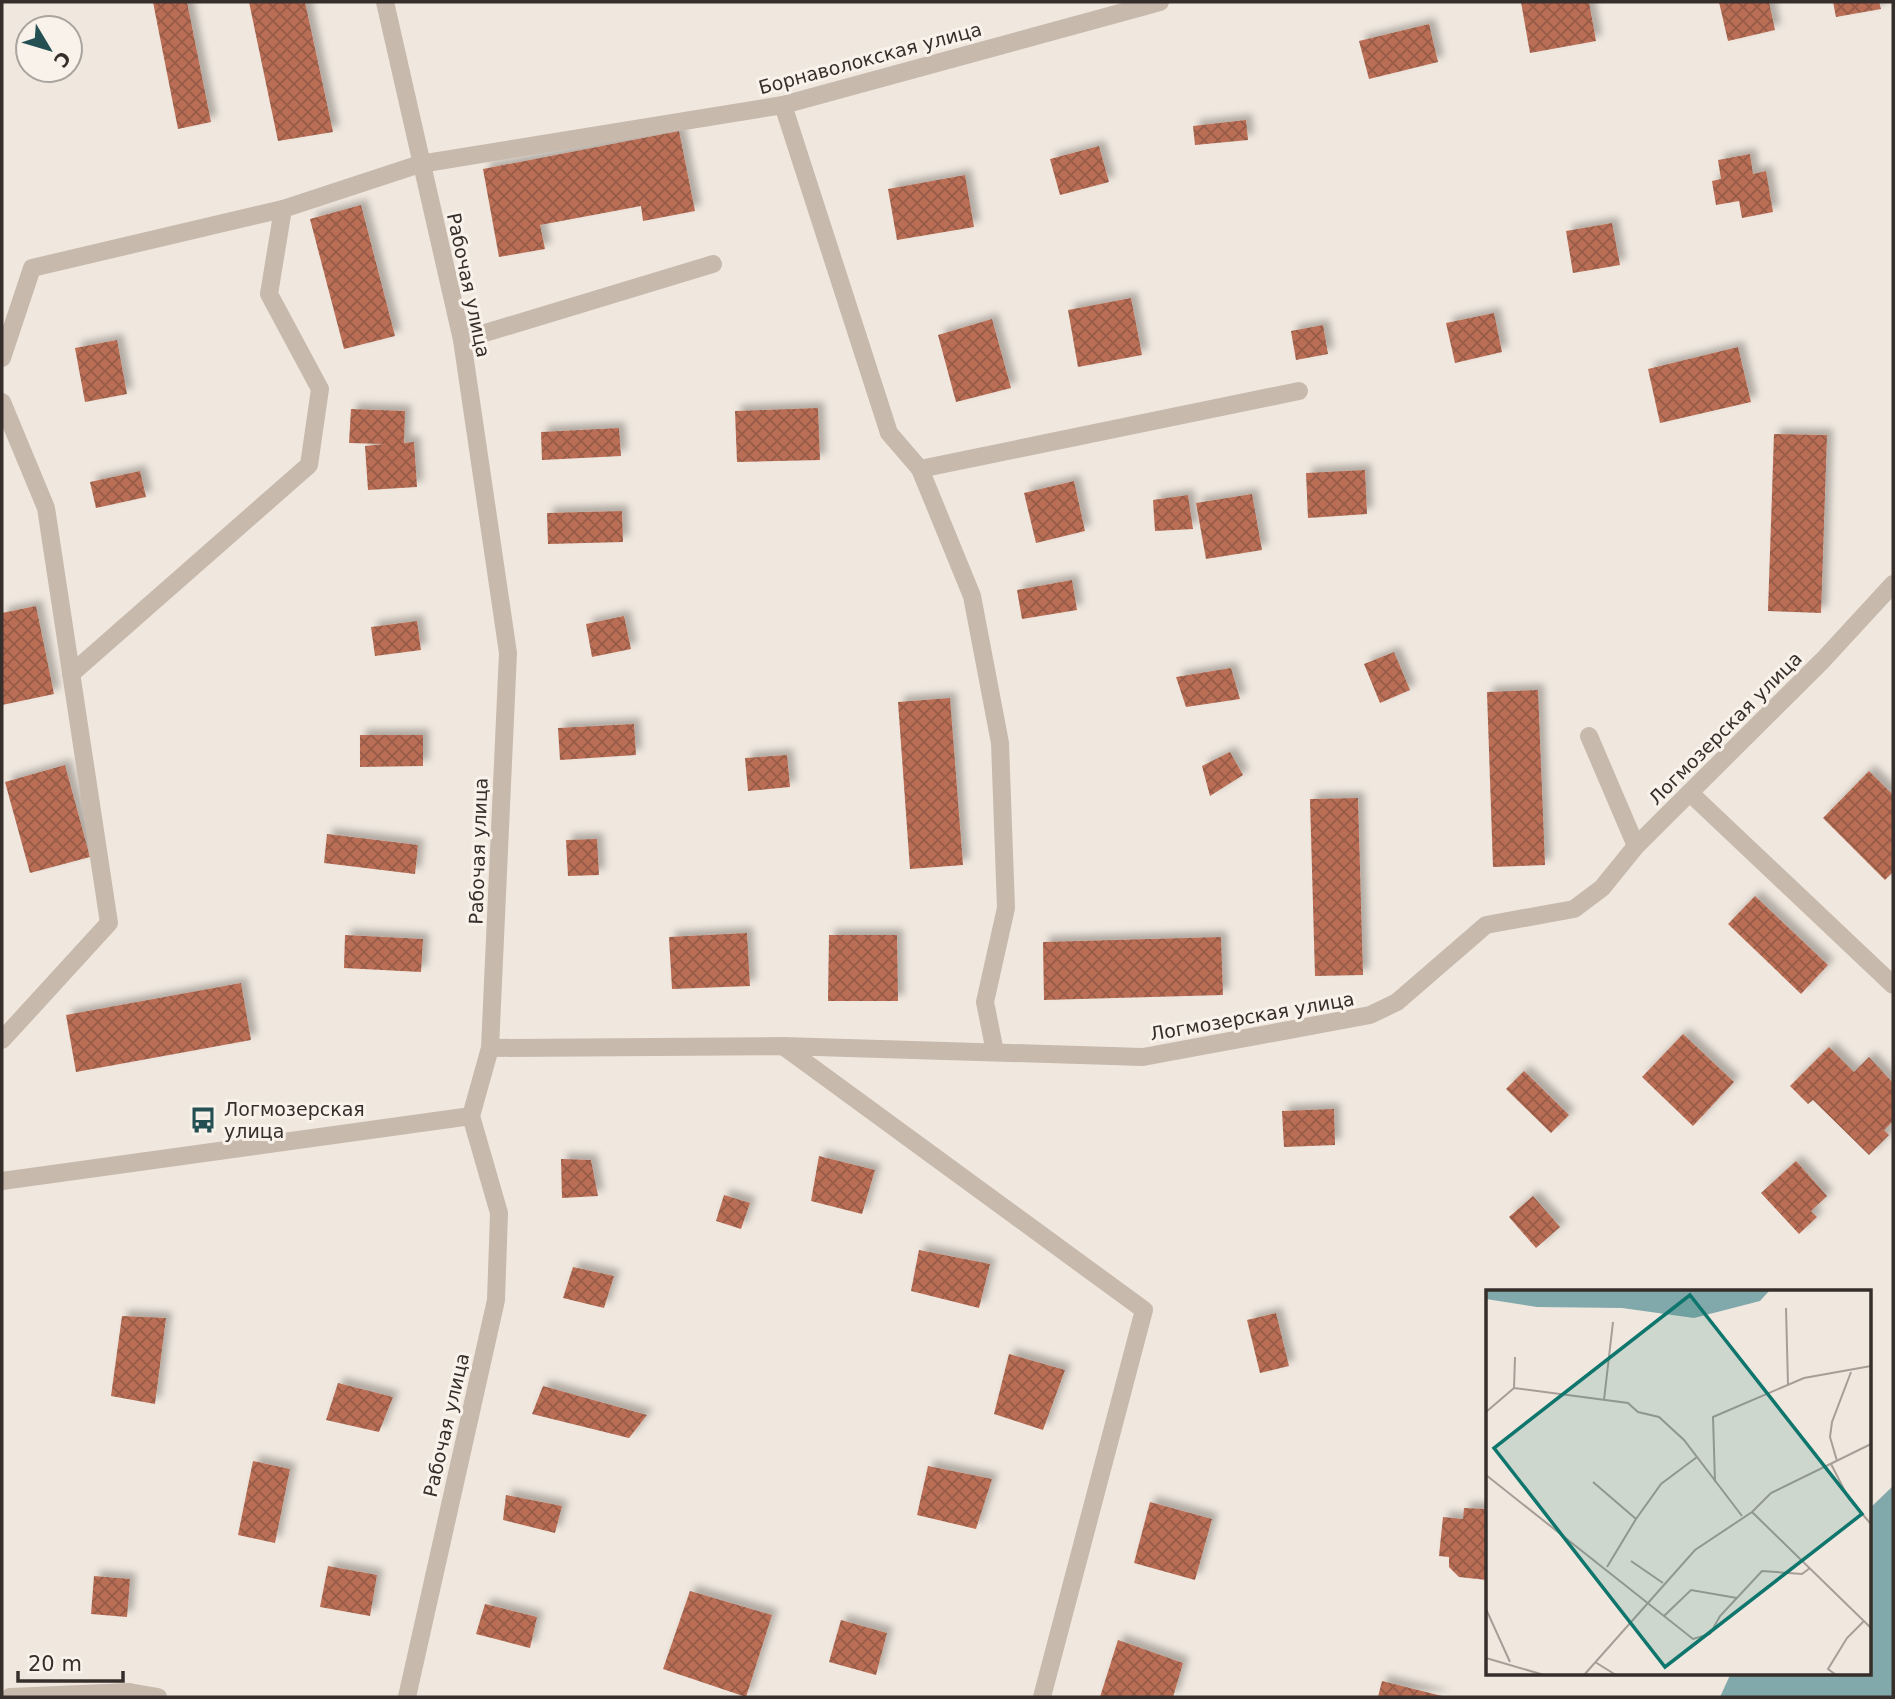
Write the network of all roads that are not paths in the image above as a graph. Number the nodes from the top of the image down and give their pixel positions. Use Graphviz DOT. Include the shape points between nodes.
graph roads {
  1 [pos="385,2"];
  2 [pos="1160,2"];
  3 [pos="783,105"];
  4 [pos="420,164"];
  5 [pos="283,209"];
  6 [pos="713,264"];
  7 [pos="461,340"];
  8 [pos="2,358"];
  9 [pos="1299,391"];
  10 [pos="2,402"];
  11 [pos="920,469"];
  12 [pos="1893,583"];
  13 [pos="71,674"];
  14 [pos="1589,736"];
  15 [pos="1690,793"];
  16 [pos="1636,846"];
  17 [pos="1893,985"];
  18 [pos="2,1040"];
  19 [pos="783,1046"];
  20 [pos="490,1048"];
  21 [pos="995,1052"];
  22 [pos="471,1116"];
  23 [pos="2,1181"];
  24 [pos="9,1697"];
  25 [pos="158,1697"];
  26 [pos="407,1697"];
  27 [pos="1042,1697"];
  1 -- 4 [label="street, Рабочая улица"];
  2 -- 3 [label="street, Борнаволокская улица"];
  3 -- 4 [label="street, Борнаволокская улица"];
  3 -- 11 [label="street" via="889,433"];
  4 -- 5 [label="street, Борнаволокская улица"];
  4 -- 7 [label="street, Рабочая улица"];
  5 -- 8 [label="street, Борнаволокская улица" via="32,268"];
  5 -- 13 [label="street" via="269,294 320,389 309,465"];
  6 -- 7 [label="street"];
  7 -- 20 [label="street, Рабочая улица" via="508,653"];
  9 -- 11 [label="street"];
  10 -- 13 [label="street" via="46,508"];
  11 -- 21 [label="street" via="972,596 1000,743 1006,908 985,1002"];
  12 -- 15 [label="street, Логмозерская улица"];
  13 -- 18 [label="street" via="109,923"];
  14 -- 16 [label="street"];
  15 -- 16 [label="street, Логмозерская улица"];
  15 -- 17 [label="street"];
  16 -- 21 [label="street, Логмозерская улица" via="1602,888 1574,909 1486,925 1397,1002 1370,1015 1143,1057"];
  19 -- 20 [label="street, Логмозерская улица"];
  19 -- 21 [label="street, Логмозерская улица"];
  19 -- 27 [label="street" via="1144,1310"];
  20 -- 22 [label="street, Рабочая улица"];
  22 -- 23 [label="street"];
  22 -- 26 [label="street, Рабочая улица" via="499,1213 496,1300"];
  24 -- 25 [label="street" via="130,1692"];
}
